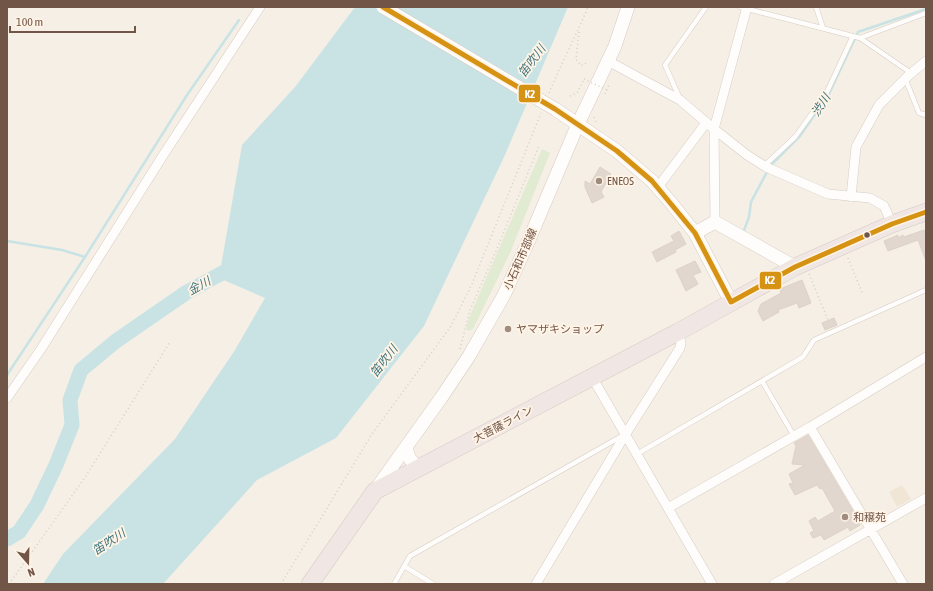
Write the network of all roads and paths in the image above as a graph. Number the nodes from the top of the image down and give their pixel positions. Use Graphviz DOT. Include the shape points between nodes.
graph roads {
  1 [pos="260,7"];
  2 [pos="383,7"];
  3 [pos="588,7"];
  4 [pos="628,7"];
  5 [pos="706,7"];
  6 [pos="744,7"];
  7 [pos="816,7"];
  8 [pos="926,13"];
  9 [pos="823,28"];
  10 [pos="578,30"];
  11 [pos="853,36"];
  12 [pos="860,38"];
  13 [pos="608,61"];
  14 [pos="926,61"];
  15 [pos="587,62"];
  16 [pos="908,76"];
  17 [pos="608,90"];
  18 [pos="549,93"];
  19 [pos="570,96"];
  20 [pos="680,100"];
  21 [pos="549,108"];
  22 [pos="926,115"];
  23 [pos="706,122"];
  24 [pos="578,124"];
  25 [pos="714,129"];
  26 [pos="538,146"];
  27 [pos="768,168"];
  28 [pos="658,187"];
  29 [pos="851,197"];
  30 [pos="926,212"];
  31 [pos="716,222"];
  32 [pos="892,224"];
  33 [pos="695,233"];
  34 [pos="846,254"];
  35 [pos="802,270"];
  36 [pos="926,290"];
  37 [pos="863,295"];
  38 [pos="731,302"];
  39 [pos="828,320"];
  40 [pos="678,332"];
  41 [pos="170,342"];
  42 [pos="459,354"];
  43 [pos="926,357"];
  44 [pos="592,377"];
  45 [pos="20,379"];
  46 [pos="762,381"];
  47 [pos="7,390"];
  48 [pos="7,398"];
  49 [pos="810,427"];
  50 [pos="625,435"];
  51 [pos="794,436"];
  52 [pos="406,447"];
  53 [pos="637,454"];
  54 [pos="421,467"];
  55 [pos="375,491"];
  56 [pos="926,498"];
  57 [pos="668,508"];
  58 [pos="871,530"];
  59 [pos="404,566"];
  60 [pos="9,584"];
  61 [pos="281,584"];
  62 [pos="310,584"];
  63 [pos="394,584"];
  64 [pos="434,584"];
  65 [pos="536,584"];
  66 [pos="712,584"];
  67 [pos="774,584"];
  68 [pos="903,584"];
  1 -- 45 [label="street"];
  2 -- 21 [label="main road, bridge"];
  3 -- 10 [label="path"];
  4 -- 13 [label="main road, 小石和市部線"];
  5 -- 20 [label="lane" via="665,65"];
  6 -- 9 [label="lane"];
  6 -- 25 [label="street"];
  7 -- 9 [label="lane"];
  8 -- 12 [label="lane"];
  9 -- 11 [label="lane"];
  10 -- 15 [label="path" via="576,59 580,65"];
  10 -- 18 [label="path"];
  11 -- 12 [label="lane"];
  11 -- 27 [label="lane" via="826,94 795,137"];
  12 -- 16 [label="lane"];
  13 -- 20 [label="street"];
  13 -- 24 [label="main road, 小石和市部線"];
  14 -- 16 [label="street"];
  16 -- 22 [label="lane" via="920,113"];
  16 -- 29 [label="street" via="880,105 856,147"];
  17 -- 19 [label="path, bridge" via="584,80 577,93"];
  20 -- 23 [label="street"];
  21 -- 24 [label="main road"];
  21 -- 61 [label="path" via="451,326 372,434"];
  23 -- 25 [label="street"];
  23 -- 28 [label="street"];
  24 -- 28 [label="main road" via="617,151"];
  24 -- 52 [label="main road, 小石和市部線" via="504,295 442,398"];
  25 -- 27 [label="street"];
  25 -- 31 [label="street"];
  26 -- 42 [label="path" via="470,310"];
  27 -- 29 [label="street" via="828,194"];
  28 -- 33 [label="main road"];
  29 -- 32 [label="street" via="870,198 884,206"];
  30 -- 32 [label="highway, 大菩薩ライン"];
  31 -- 33 [label="main road"];
  31 -- 35 [label="main road"];
  32 -- 35 [label="highway, 大菩薩ライン"];
  33 -- 38 [label="main road"];
  34 -- 37 [label="path"];
  35 -- 38 [label="highway, 大菩薩ライン"];
  35 -- 39 [label="path"];
  36 -- 46 [label="lane" via="814,340 803,357"];
  38 -- 40 [label="highway, 大菩薩ライン"];
  40 -- 44 [label="highway, 大菩薩ライン"];
  40 -- 50 [label="street" via="680,348"];
  41 -- 60 [label="path" via="84,478"];
  43 -- 49 [label="street"];
  44 -- 50 [label="street"];
  44 -- 54 [label="highway, 大菩薩ライン"];
  45 -- 47 [label="street"];
  45 -- 48 [label="street"];
  46 -- 51 [label="lane"];
  46 -- 53 [label="lane"];
  49 -- 51 [label="street"];
  49 -- 58 [label="street"];
  50 -- 53 [label="street"];
  50 -- 59 [label="lane" via="410,556"];
  50 -- 65 [label="street"];
  51 -- 57 [label="street"];
  52 -- 54 [label="main road" via="410,460"];
  52 -- 55 [label="main road, 小石和市部線"];
  53 -- 57 [label="street"];
  54 -- 55 [label="highway, 大菩薩ライン"];
  55 -- 62 [label="highway, 大菩薩ライン"];
  56 -- 58 [label="street"];
  57 -- 66 [label="street"];
  58 -- 67 [label="street"];
  58 -- 68 [label="street"];
  59 -- 63 [label="lane"];
  59 -- 64 [label="lane"];
}
